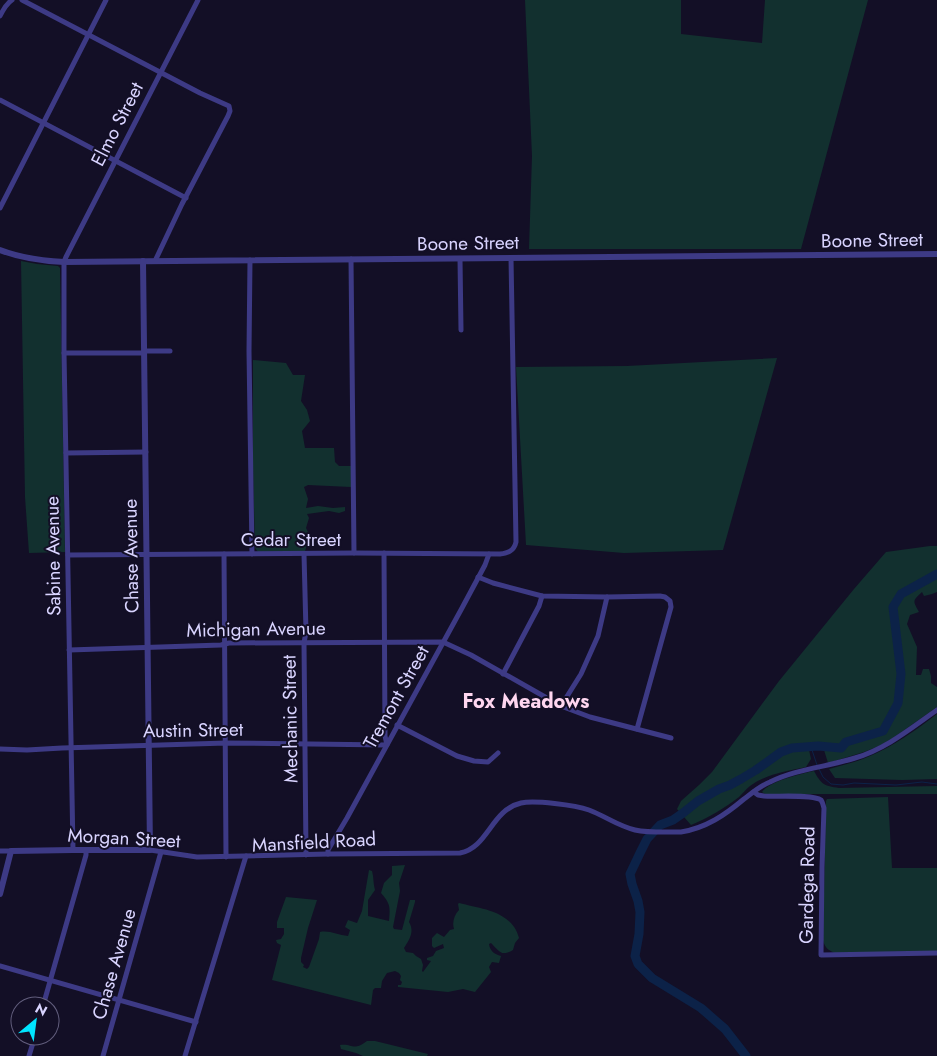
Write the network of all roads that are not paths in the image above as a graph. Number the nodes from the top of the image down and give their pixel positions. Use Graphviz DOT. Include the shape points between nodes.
graph roads {
  1 [pos="22,0"];
  2 [pos="106,0"];
  3 [pos="198,0"];
  4 [pos="10,1"];
  5 [pos="0,16"];
  6 [pos="88,35"];
  7 [pos="161,72"];
  8 [pos="0,100"];
  9 [pos="44,123"];
  10 [pos="115,161"];
  11 [pos="186,198"];
  12 [pos="0,208"];
  13 [pos="0,250"];
  14 [pos="937,254"];
  15 [pos="512,258"];
  16 [pos="351,259"];
  17 [pos="460,259"];
  18 [pos="250,260"];
  19 [pos="143,261"];
  20 [pos="155,261"];
  21 [pos="64,262"];
  22 [pos="461,330"];
  23 [pos="144,352"];
  24 [pos="170,352"];
  25 [pos="64,353"];
  26 [pos="146,452"];
  27 [pos="66,453"];
  28 [pos="354,553"];
  29 [pos="384,553"];
  30 [pos="146,554"];
  31 [pos="224,554"];
  32 [pos="252,554"];
  33 [pos="304,554"];
  34 [pos="488,554"];
  35 [pos="68,555"];
  36 [pos="478,577"];
  37 [pos="542,596"];
  38 [pos="607,597"];
  39 [pos="384,642"];
  40 [pos="443,642"];
  41 [pos="304,643"];
  42 [pos="225,644"];
  43 [pos="147,647"];
  44 [pos="69,650"];
  45 [pos="503,674"];
  46 [pos="561,706"];
  47 [pos="937,710"];
  48 [pos="398,725"];
  49 [pos="637,729"];
  50 [pos="671,738"];
  51 [pos="226,743"];
  52 [pos="305,743"];
  53 [pos="386,744"];
  54 [pos="149,745"];
  55 [pos="71,748"];
  56 [pos="0,749"];
  57 [pos="498,753"];
  58 [pos="754,792"];
  59 [pos="72,850"];
  60 [pos="86,850"];
  61 [pos="150,850"];
  62 [pos="0,851"];
  63 [pos="11,851"];
  64 [pos="161,852"];
  65 [pos="328,854"];
  66 [pos="306,855"];
  67 [pos="246,856"];
  68 [pos="226,857"];
  69 [pos="0,894"];
  70 [pos="937,953"];
  71 [pos="0,966"];
  72 [pos="50,981"];
  73 [pos="46,996"];
  74 [pos="119,1000"];
  75 [pos="196,1022"];
  76 [pos="103,1056"];
  77 [pos="185,1056"];
  1 -- 6 [label="street"];
  2 -- 6 [label="street"];
  3 -- 7 [label="street, Elmo Street"];
  4 -- 5 [label="street"];
  6 -- 7 [label="street"];
  6 -- 9 [label="street"];
  7 -- 10 [label="street, Elmo Street"];
  7 -- 11 [label="street" via="229,106 230,111"];
  8 -- 9 [label="street"];
  9 -- 10 [label="street"];
  9 -- 12 [label="street"];
  10 -- 11 [label="street"];
  10 -- 21 [label="street, Elmo Street"];
  11 -- 20 [label="street"];
  13 -- 21 [label="street, Boone Street" via="39,261"];
  14 -- 15 [label="street, Boone Street"];
  15 -- 17 [label="street, Boone Street"];
  15 -- 34 [label="street, Cedar Street" via="516,542 513,549 505,553"];
  16 -- 17 [label="street, Boone Street"];
  16 -- 18 [label="street, Boone Street"];
  16 -- 28 [label="street"];
  17 -- 22 [label="street"];
  18 -- 20 [label="street, Boone Street"];
  18 -- 32 [label="street"];
  19 -- 20 [label="street, Boone Street"];
  19 -- 21 [label="street, Boone Street"];
  19 -- 23 [label="street, Chase Avenue"];
  21 -- 25 [label="street, Sabine Avenue"];
  23 -- 24 [label="street"];
  23 -- 25 [label="street"];
  23 -- 26 [label="street, Chase Avenue"];
  25 -- 27 [label="street, Sabine Avenue"];
  26 -- 27 [label="street"];
  26 -- 30 [label="street, Chase Avenue"];
  27 -- 35 [label="street, Sabine Avenue"];
  28 -- 29 [label="street, Cedar Street"];
  28 -- 33 [label="street, Cedar Street"];
  29 -- 34 [label="street, Cedar Street"];
  29 -- 39 [label="street"];
  30 -- 31 [label="street, Cedar Street"];
  30 -- 35 [label="street, Cedar Street"];
  30 -- 43 [label="street, Chase Avenue"];
  31 -- 32 [label="street, Cedar Street"];
  31 -- 42 [label="street"];
  32 -- 33 [label="street, Cedar Street"];
  33 -- 41 [label="street, Mechanic Street"];
  34 -- 36 [label="street, Tremont Street"];
  35 -- 44 [label="street, Sabine Avenue"];
  36 -- 37 [label="street"];
  36 -- 40 [label="street, Tremont Street"];
  37 -- 38 [label="street"];
  37 -- 45 [label="street"];
  38 -- 46 [label="street" via="598,636"];
  38 -- 49 [label="street" via="660,596 670,601 671,608"];
  39 -- 40 [label="street, Michigan Avenue"];
  39 -- 41 [label="street, Michigan Avenue"];
  39 -- 53 [label="street"];
  40 -- 45 [label="street"];
  40 -- 48 [label="street, Tremont Street"];
  41 -- 42 [label="street, Michigan Avenue"];
  41 -- 52 [label="street, Mechanic Street"];
  42 -- 43 [label="street, Michigan Avenue"];
  42 -- 51 [label="street"];
  43 -- 44 [label="street, Michigan Avenue"];
  43 -- 54 [label="street, Chase Avenue"];
  44 -- 55 [label="street, Sabine Avenue"];
  45 -- 46 [label="street"];
  46 -- 49 [label="street"];
  47 -- 58 [label="street" via="882,747 856,758 779,778"];
  48 -- 53 [label="street, Tremont Street"];
  48 -- 57 [label="street" via="457,756 474,761 488,762"];
  49 -- 50 [label="street"];
  51 -- 52 [label="street, Austin Street"];
  51 -- 54 [label="street, Austin Street"];
  51 -- 68 [label="street"];
  52 -- 53 [label="street, Austin Street"];
  52 -- 66 [label="street, Mechanic Street"];
  53 -- 65 [label="street, Tremont Street"];
  54 -- 55 [label="street, Austin Street"];
  54 -- 61 [label="street, Chase Avenue"];
  55 -- 56 [label="street, Austin Street"];
  55 -- 59 [label="street, Sabine Avenue"];
  58 -- 65 [label="street, Mansfield Road" via="713,822 681,832 644,832 587,809 532,802 510,807 498,817 477,845 464,853"];
  58 -- 70 [label="street, Gardega Road" via="764,796 810,797 823,804 821,955"];
  59 -- 60 [label="street, Morgan Street"];
  59 -- 63 [label="street, Morgan Street"];
  60 -- 61 [label="street, Morgan Street"];
  60 -- 72 [label="street"];
  61 -- 64 [label="street, Morgan Street"];
  62 -- 63 [label="street, Morgan Street"];
  63 -- 69 [label="street"];
  64 -- 68 [label="street, Morgan Street"];
  64 -- 74 [label="street, Chase Avenue"];
  65 -- 66 [label="street, Mansfield Road"];
  66 -- 67 [label="street, Mansfield Road"];
  67 -- 68 [label="street, Morgan Street"];
  67 -- 75 [label="street, Mansfield Road"];
  71 -- 72 [label="street"];
  72 -- 73 [label="street"];
  72 -- 74 [label="street"];
  74 -- 75 [label="street"];
  74 -- 76 [label="street, Chase Avenue"];
  75 -- 77 [label="street, Mansfield Road"];
}
